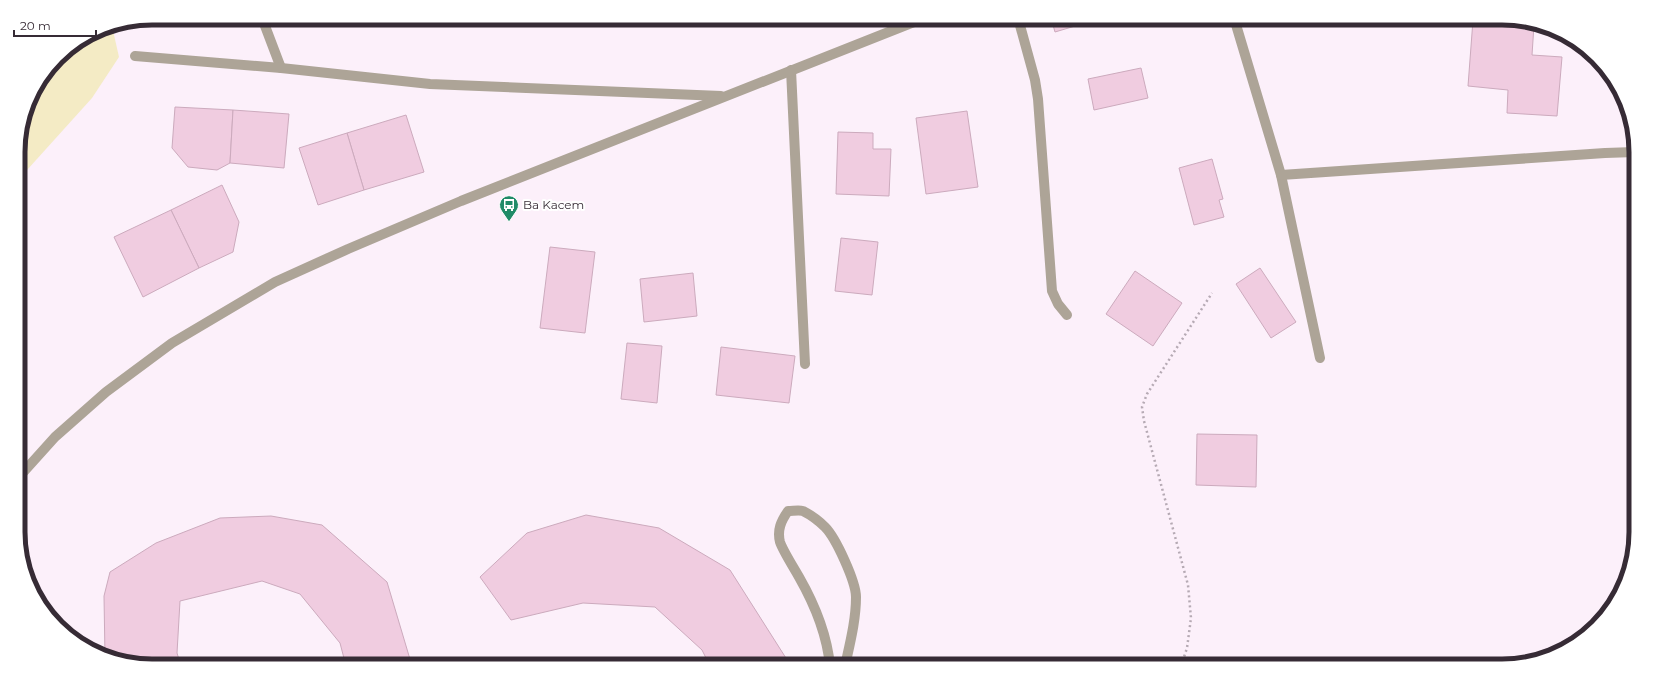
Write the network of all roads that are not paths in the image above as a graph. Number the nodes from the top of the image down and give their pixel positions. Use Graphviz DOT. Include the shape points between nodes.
graph roads {
  1 [pos="265,25"];
  2 [pos="906,25"];
  3 [pos="1020,25"];
  4 [pos="1236,25"];
  5 [pos="135,56"];
  6 [pos="281,68"];
  7 [pos="791,70"];
  8 [pos="725,96"];
  9 [pos="1629,152"];
  10 [pos="1281,175"];
  11 [pos="1067,315"];
  12 [pos="1320,358"];
  13 [pos="805,364"];
  14 [pos="25,470"];
  15 [pos="830,659"];
  16 [pos="846,659"];
  1 -- 6 [label="street"];
  2 -- 7 [label="street"];
  3 -- 11 [label="street" via="1038,99 1052,291"];
  4 -- 10 [label="street"];
  5 -- 6 [label="street"];
  6 -- 8 [label="street" via="430,84"];
  7 -- 8 [label="street"];
  7 -- 13 [label="street"];
  8 -- 14 [label="street" via="461,201 275,282 172,343 106,392 55,437"];
  9 -- 10 [label="street"];
  10 -- 12 [label="street"];
  15 -- 16 [label="street" via="829,647 822,625 780,542 780,523 788,511 801,511 826,528 849,572 856,594 855,618"];
}
